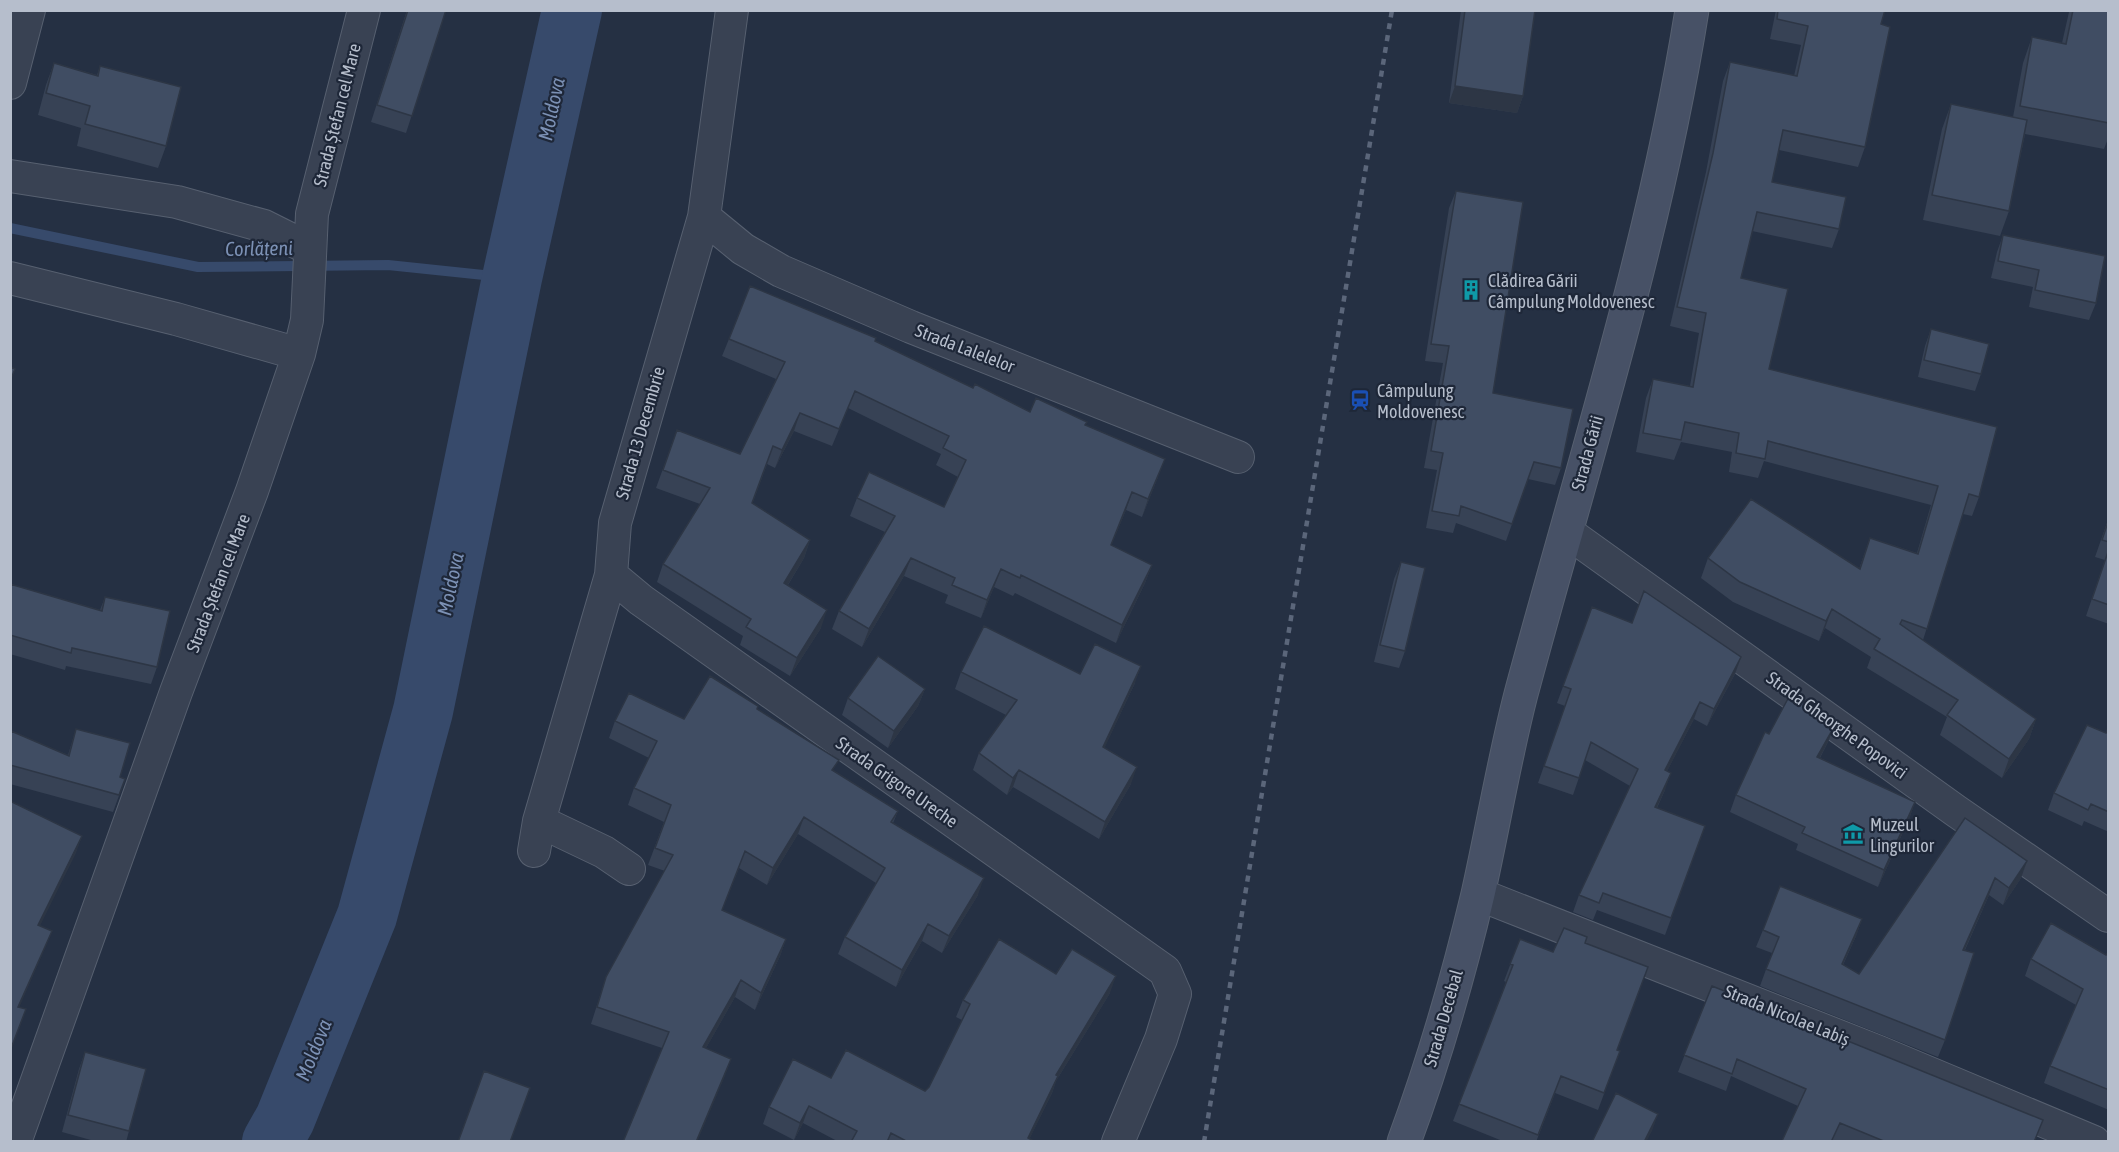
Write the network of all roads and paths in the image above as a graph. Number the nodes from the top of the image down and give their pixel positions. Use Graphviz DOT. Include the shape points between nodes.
graph roads {
  1 [pos="29,10"];
  2 [pos="364,10"];
  3 [pos="732,10"];
  4 [pos="1692,10"];
  5 [pos="10,83"];
  6 [pos="10,176"];
  7 [pos="704,217"];
  8 [pos="310,249"];
  9 [pos="10,278"];
  10 [pos="299,354"];
  11 [pos="1238,457"];
  12 [pos="1567,532"];
  13 [pos="611,575"];
  14 [pos="539,821"];
  15 [pos="534,851"];
  16 [pos="628,869"];
  17 [pos="1478,894"];
  18 [pos="2109,916"];
  19 [pos="15,1142"];
  20 [pos="1118,1142"];
  21 [pos="1404,1142"];
  22 [pos="2094,1142"];
  1 -- 5 [label="street"];
  2 -- 8 [label="street, Strada Ștefan cel Mare" via="312,214"];
  3 -- 7 [label="street, Strada 13 Decembrie"];
  4 -- 12 [label="street, Strada Gării" via="1672,122"];
  6 -- 8 [label="street" via="177,202 264,226"];
  7 -- 11 [label="street, Strada Lalelelor" via="742,249 781,271"];
  7 -- 13 [label="street, Strada 13 Decembrie" via="615,523"];
  8 -- 10 [label="street, Strada Ștefan cel Mare" via="307,320"];
  9 -- 10 [label="street" via="186,321"];
  10 -- 19 [label="street, Strada Ștefan cel Mare"];
  12 -- 17 [label="street, Strada Gării" via="1513,724"];
  12 -- 18 [label="street, Strada Gheorghe Popovici"];
  13 -- 14 [label="street, Strada 13 Decembrie"];
  13 -- 20 [label="street, Strada Grigore Ureche" via="1165,971 1175,994 1161,1039"];
  14 -- 15 [label="street, Strada 13 Decembrie"];
  14 -- 16 [label="street" via="604,852"];
  17 -- 21 [label="street, Strada Decebal" via="1436,1046"];
  17 -- 22 [label="street, Strada Nicolae Labiș" via="1879,1052"];
}
